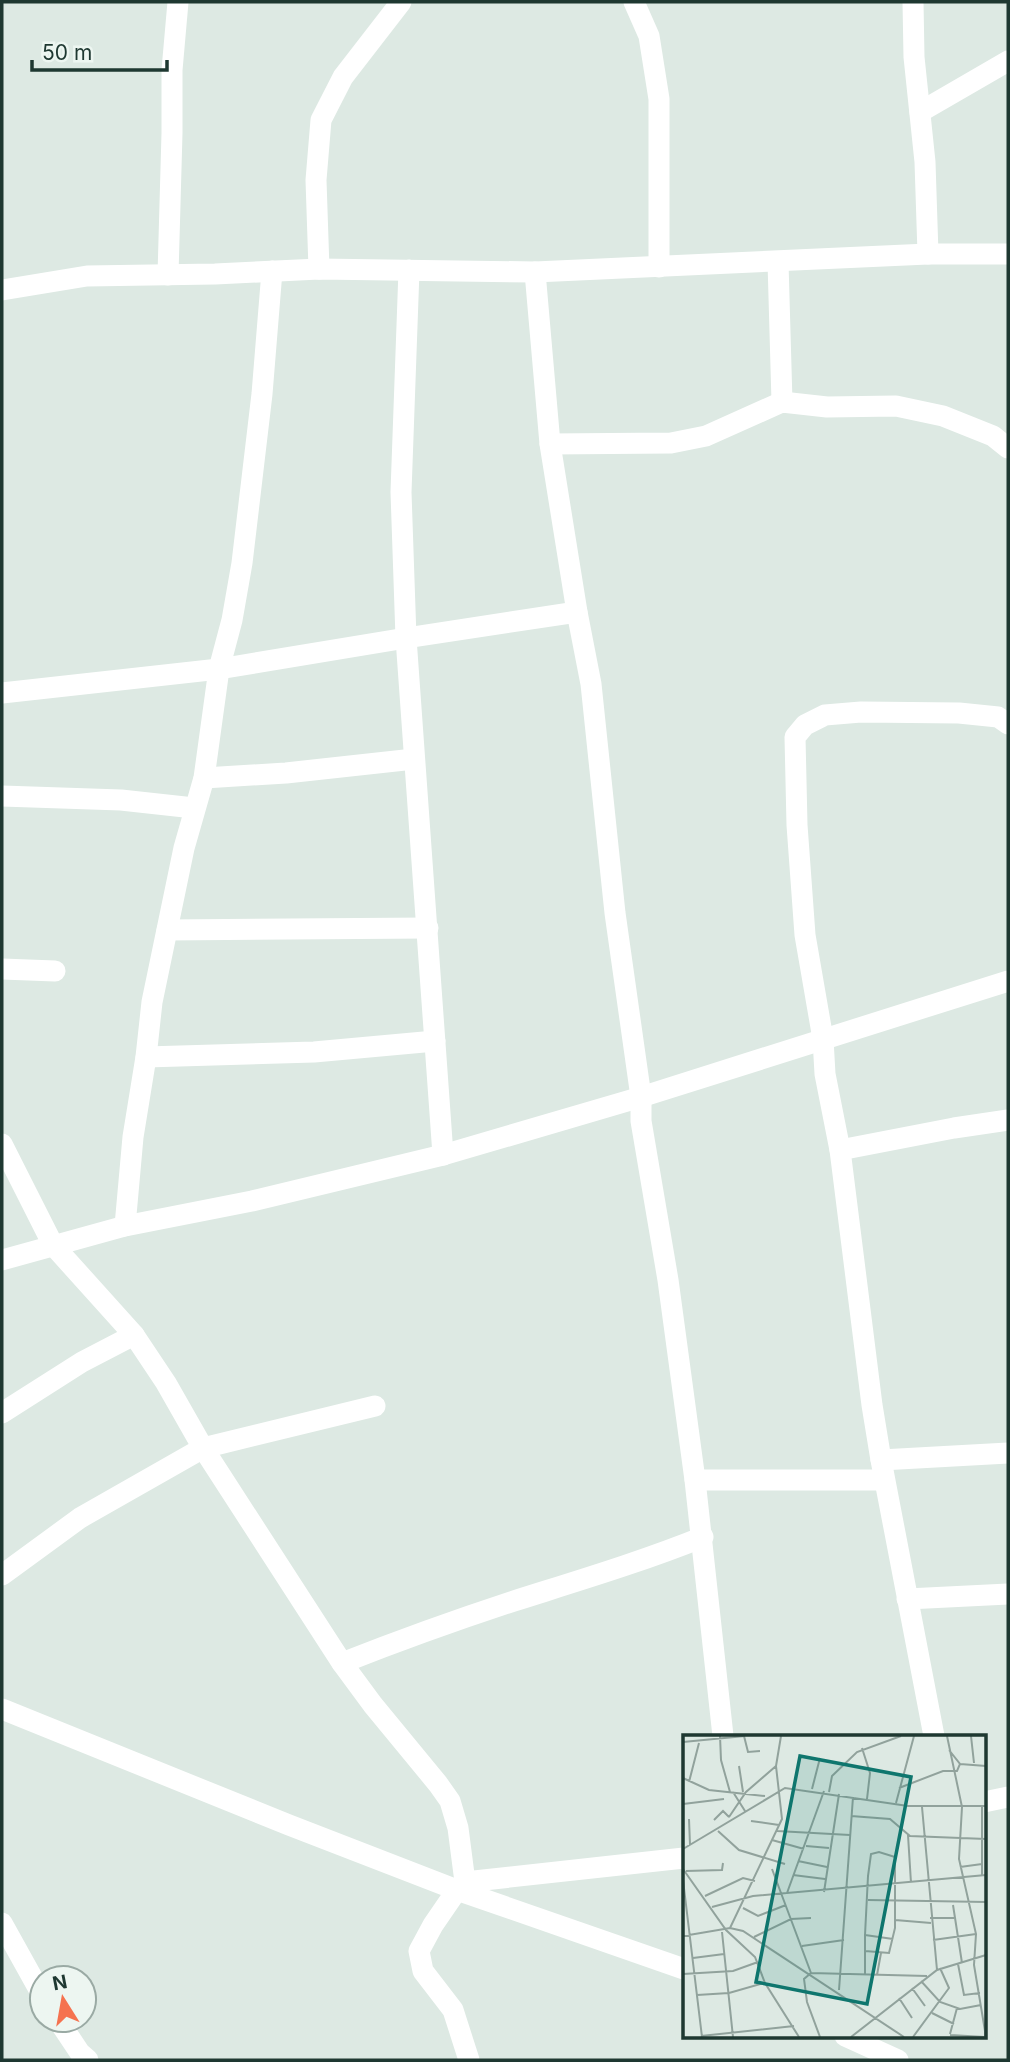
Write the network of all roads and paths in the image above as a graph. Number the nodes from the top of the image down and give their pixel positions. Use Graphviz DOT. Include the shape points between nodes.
graph roads {
  1 [pos="178,2"];
  2 [pos="401,2"];
  3 [pos="634,2"];
  4 [pos="913,2"];
  5 [pos="1008,61"];
  6 [pos="920,112"];
  7 [pos="928,254"];
  8 [pos="1008,254"];
  9 [pos="778,262"];
  10 [pos="659,267"];
  11 [pos="319,269"];
  12 [pos="409,270"];
  13 [pos="272,271"];
  14 [pos="535,272"];
  15 [pos="168,275"];
  16 [pos="2,290"];
  17 [pos="782,402"];
  18 [pos="550,444"];
  19 [pos="1008,448"];
  20 [pos="577,612"];
  21 [pos="406,638"];
  22 [pos="219,669"];
  23 [pos="2,693"];
  24 [pos="1008,724"];
  25 [pos="414,759"];
  26 [pos="204,778"];
  27 [pos="2,796"];
  28 [pos="194,808"];
  29 [pos="428,928"];
  30 [pos="167,930"];
  31 [pos="2,969"];
  32 [pos="55,971"];
  33 [pos="1008,981"];
  34 [pos="823,1040"];
  35 [pos="435,1041"];
  36 [pos="146,1058"];
  37 [pos="641,1097"];
  38 [pos="1008,1120"];
  39 [pos="2,1143"];
  40 [pos="840,1150"];
  41 [pos="443,1155"];
  42 [pos="125,1226"];
  43 [pos="53,1245"];
  44 [pos="2,1261"];
  45 [pos="134,1335"];
  46 [pos="375,1406"];
  47 [pos="2,1413"];
  48 [pos="202,1448"];
  49 [pos="1008,1453"];
  50 [pos="883,1470"];
  51 [pos="695,1480"];
  52 [pos="703,1537"];
  53 [pos="2,1575"];
  54 [pos="1008,1594"];
  55 [pos="907,1599"];
  56 [pos="342,1663"];
  57 [pos="2,1709"];
  58 [pos="723,1735"];
  59 [pos="934,1735"];
  60 [pos="1008,1797"];
  61 [pos="986,1802"];
  62 [pos="683,1858"];
  63 [pos="461,1886"];
  64 [pos="2,1923"];
  65 [pos="683,1969"];
  66 [pos="28,1970"];
  67 [pos="66,2034"];
  68 [pos="849,2038"];
  69 [pos="79,2058"];
  70 [pos="469,2060"];
  71 [pos="898,2060"];
  1 -- 15 [label="street" via="172,70"];
  2 -- 11 [label="street" via="343,77 321,120 316,180"];
  3 -- 10 [label="street" via="649,36 659,99"];
  4 -- 6 [label="street"];
  5 -- 6 [label="street"];
  6 -- 7 [label="street"];
  7 -- 8 [label="street"];
  7 -- 9 [label="street"];
  9 -- 10 [label="street"];
  9 -- 17 [label="street"];
  10 -- 14 [label="street"];
  11 -- 12 [label="street"];
  11 -- 13 [label="street"];
  12 -- 14 [label="street"];
  12 -- 21 [label="street" via="401,492"];
  13 -- 15 [label="street"];
  13 -- 22 [label="street" via="242,563"];
  14 -- 18 [label="street"];
  15 -- 16 [label="street" via="87,276"];
  17 -- 18 [label="street" via="706,436 671,443"];
  17 -- 19 [label="street" via="896,406 943,416 993,436"];
  18 -- 20 [label="street"];
  20 -- 21 [label="street"];
  20 -- 37 [label="street" via="591,684 615,913"];
  21 -- 22 [label="street"];
  21 -- 25 [label="street"];
  22 -- 23 [label="street"];
  22 -- 26 [label="street"];
  24 -- 34 [label="street" via="998,717 959,713 860,712 825,715 805,725 795,737 805,935"];
  25 -- 26 [label="street"];
  25 -- 29 [label="street"];
  26 -- 28 [label="street"];
  27 -- 28 [label="street"];
  28 -- 30 [label="street"];
  29 -- 30 [label="street"];
  29 -- 35 [label="street"];
  30 -- 36 [label="street"];
  31 -- 32 [label="street"];
  33 -- 34 [label="street"];
  34 -- 37 [label="street"];
  34 -- 40 [label="street"];
  35 -- 36 [label="street" via="314,1052"];
  35 -- 41 [label="street"];
  36 -- 42 [label="street"];
  37 -- 41 [label="street"];
  37 -- 51 [label="street"];
  38 -- 40 [label="street"];
  39 -- 43 [label="street"];
  40 -- 50 [label="street"];
  41 -- 42 [label="street"];
  42 -- 43 [label="street"];
  43 -- 44 [label="street"];
  43 -- 45 [label="street"];
  45 -- 47 [label="street"];
  45 -- 48 [label="street"];
  46 -- 48 [label="street"];
  48 -- 53 [label="street" via="80,1518"];
  48 -- 56 [label="street"];
  49 -- 50 [label="street"];
  50 -- 51 [label="street"];
  50 -- 55 [label="street"];
  51 -- 52 [label="street"];
  52 -- 56 [label="street"];
  52 -- 58 [label="street"];
  54 -- 55 [label="street"];
  55 -- 59 [label="street"];
  56 -- 63 [label="street" via="450,1801 458,1828"];
  57 -- 63 [label="street" via="289,1825"];
  60 -- 61 [label="street"];
  62 -- 63 [label="street"];
  63 -- 65 [label="street"];
  63 -- 70 [label="street" via="419,1951 423,1971 453,2010"];
  64 -- 66 [label="street"];
  67 -- 69 [label="street"];
  68 -- 71 [label="street"];
}
